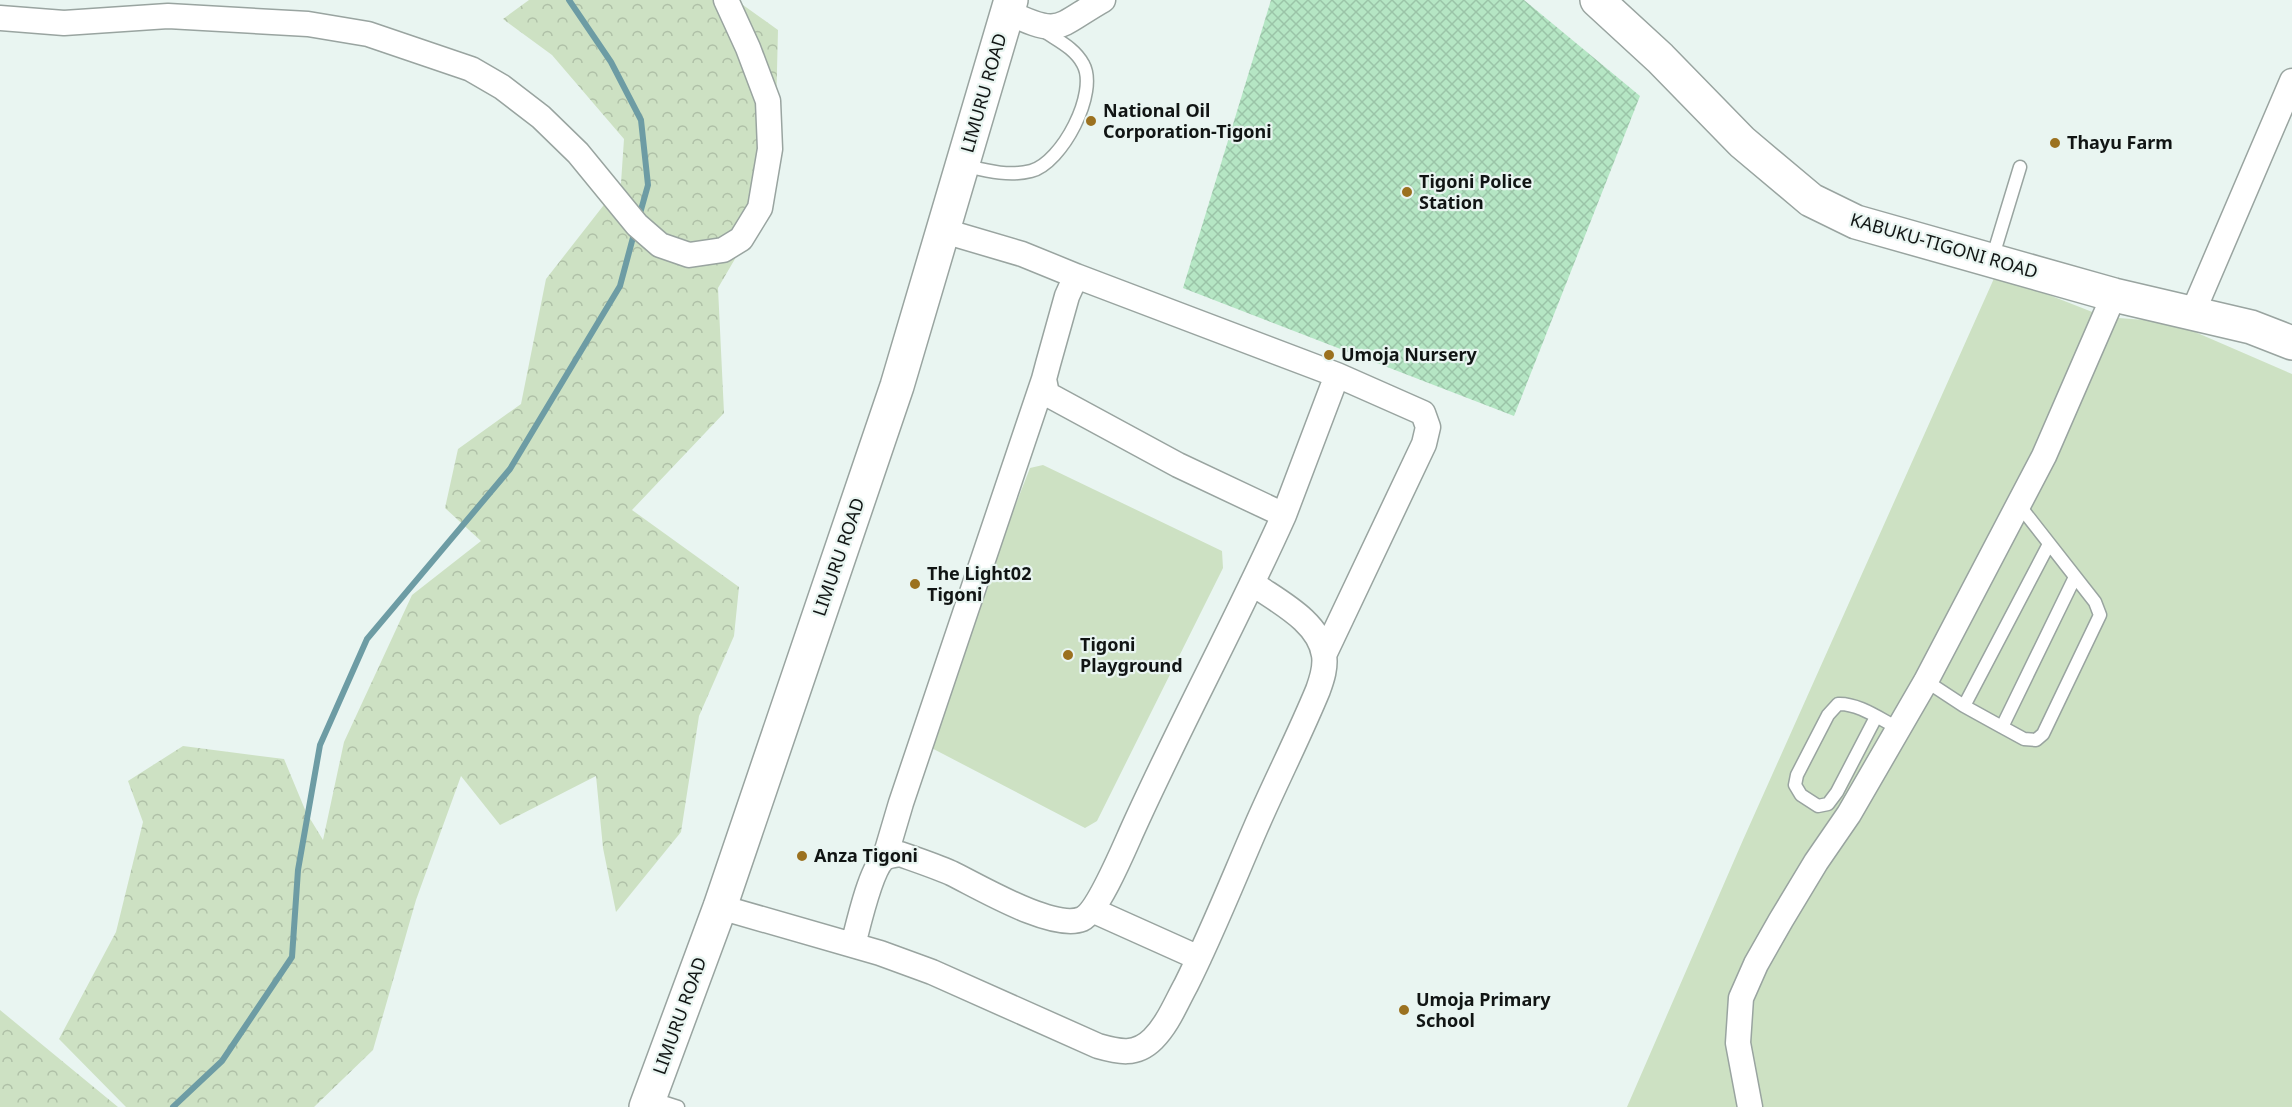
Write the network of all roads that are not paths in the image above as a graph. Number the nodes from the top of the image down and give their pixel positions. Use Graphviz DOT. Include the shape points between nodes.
graph roads {
  1 [pos="726,0"];
  2 [pos="1103,0"];
  3 [pos="1597,0"];
  4 [pos="1018,12"];
  5 [pos="0,18"];
  6 [pos="2292,81"];
  7 [pos="962,165"];
  8 [pos="2020,167"];
  9 [pos="944,231"];
  10 [pos="1992,261"];
  11 [pos="1076,276"];
  12 [pos="2114,295"];
  13 [pos="2193,312"];
  14 [pos="2292,343"];
  15 [pos="1337,375"];
  16 [pos="1044,379"];
  17 [pos="2019,505"];
  18 [pos="1284,515"];
  19 [pos="2049,544"];
  20 [pos="2075,576"];
  21 [pos="1252,583"];
  22 [pos="1324,655"];
  23 [pos="1926,681"];
  24 [pos="1964,706"];
  25 [pos="1887,723"];
  26 [pos="2002,727"];
  27 [pos="885,857"];
  28 [pos="720,907"];
  29 [pos="1092,910"];
  30 [pos="853,945"];
  31 [pos="1199,958"];
  32 [pos="657,1104"];
  33 [pos="1750,1107"];
  1 -- 5 [label="street" via="768,101 770,149 760,208 741,239 723,250 689,255 660,245 636,225 578,153 541,117 471,69 368,34 308,24 168,16 64,23"];
  2 -- 4 [label="street" via="1060,26"];
  3 -- 10 [label="main road, KABUKU-TIGONI ROAD" via="1742,142 1811,200 1856,222"];
  4 -- 7 [label="main road, LIMURU ROAD"];
  4 -- 7 [label="lane" via="1069,46 1085,66 1088,78 1080,110 1061,150 1033,171 1000,173"];
  6 -- 13 [label="street"];
  7 -- 9 [label="main road, LIMURU ROAD"];
  8 -- 10 [label="lane"];
  9 -- 11 [label="street" via="1022,254"];
  9 -- 28 [label="main road, LIMURU ROAD" via="897,386"];
  10 -- 12 [label="main road, KABUKU-TIGONI ROAD"];
  11 -- 15 [label="street"];
  11 -- 16 [label="street"];
  12 -- 13 [label="main road, KABUKU-TIGONI ROAD"];
  12 -- 17 [label="street"];
  13 -- 14 [label="main road, KABUKU-TIGONI ROAD" via="2251,327"];
  15 -- 18 [label="street"];
  15 -- 22 [label="street" via="1423,413 1428,427 1424,444"];
  16 -- 18 [label="street" via="1047,394 1063,404"];
  16 -- 27 [label="street"];
  17 -- 19 [label="lane"];
  17 -- 23 [label="street"];
  18 -- 21 [label="street"];
  19 -- 20 [label="lane"];
  19 -- 24 [label="lane"];
  20 -- 26 [label="lane"];
  20 -- 26 [label="lane" via="2100,615 2043,734 2036,740 2024,739"];
  21 -- 22 [label="street" via="1310,627 1321,642"];
  21 -- 29 [label="street"];
  22 -- 31 [label="street" via="1318,690"];
  23 -- 24 [label="lane"];
  23 -- 25 [label="street"];
  24 -- 26 [label="lane"];
  25 -- 25 [label="lane" via="1848,704 1838,704 1828,715 1797,775 1795,785 1801,795 1818,806 1828,804"];
  25 -- 33 [label="street" via="1849,813 1781,920 1741,998 1738,1043"];
  27 -- 29 [label="street" via="900,854 912,858 1053,919 1082,919"];
  27 -- 30 [label="street" via="876,870"];
  28 -- 30 [label="street"];
  28 -- 32 [label="main road, LIMURU ROAD"];
  29 -- 31 [label="street"];
  30 -- 31 [label="street" via="932,972 1098,1046 1124,1052 1146,1046 1161,1030"];
}
